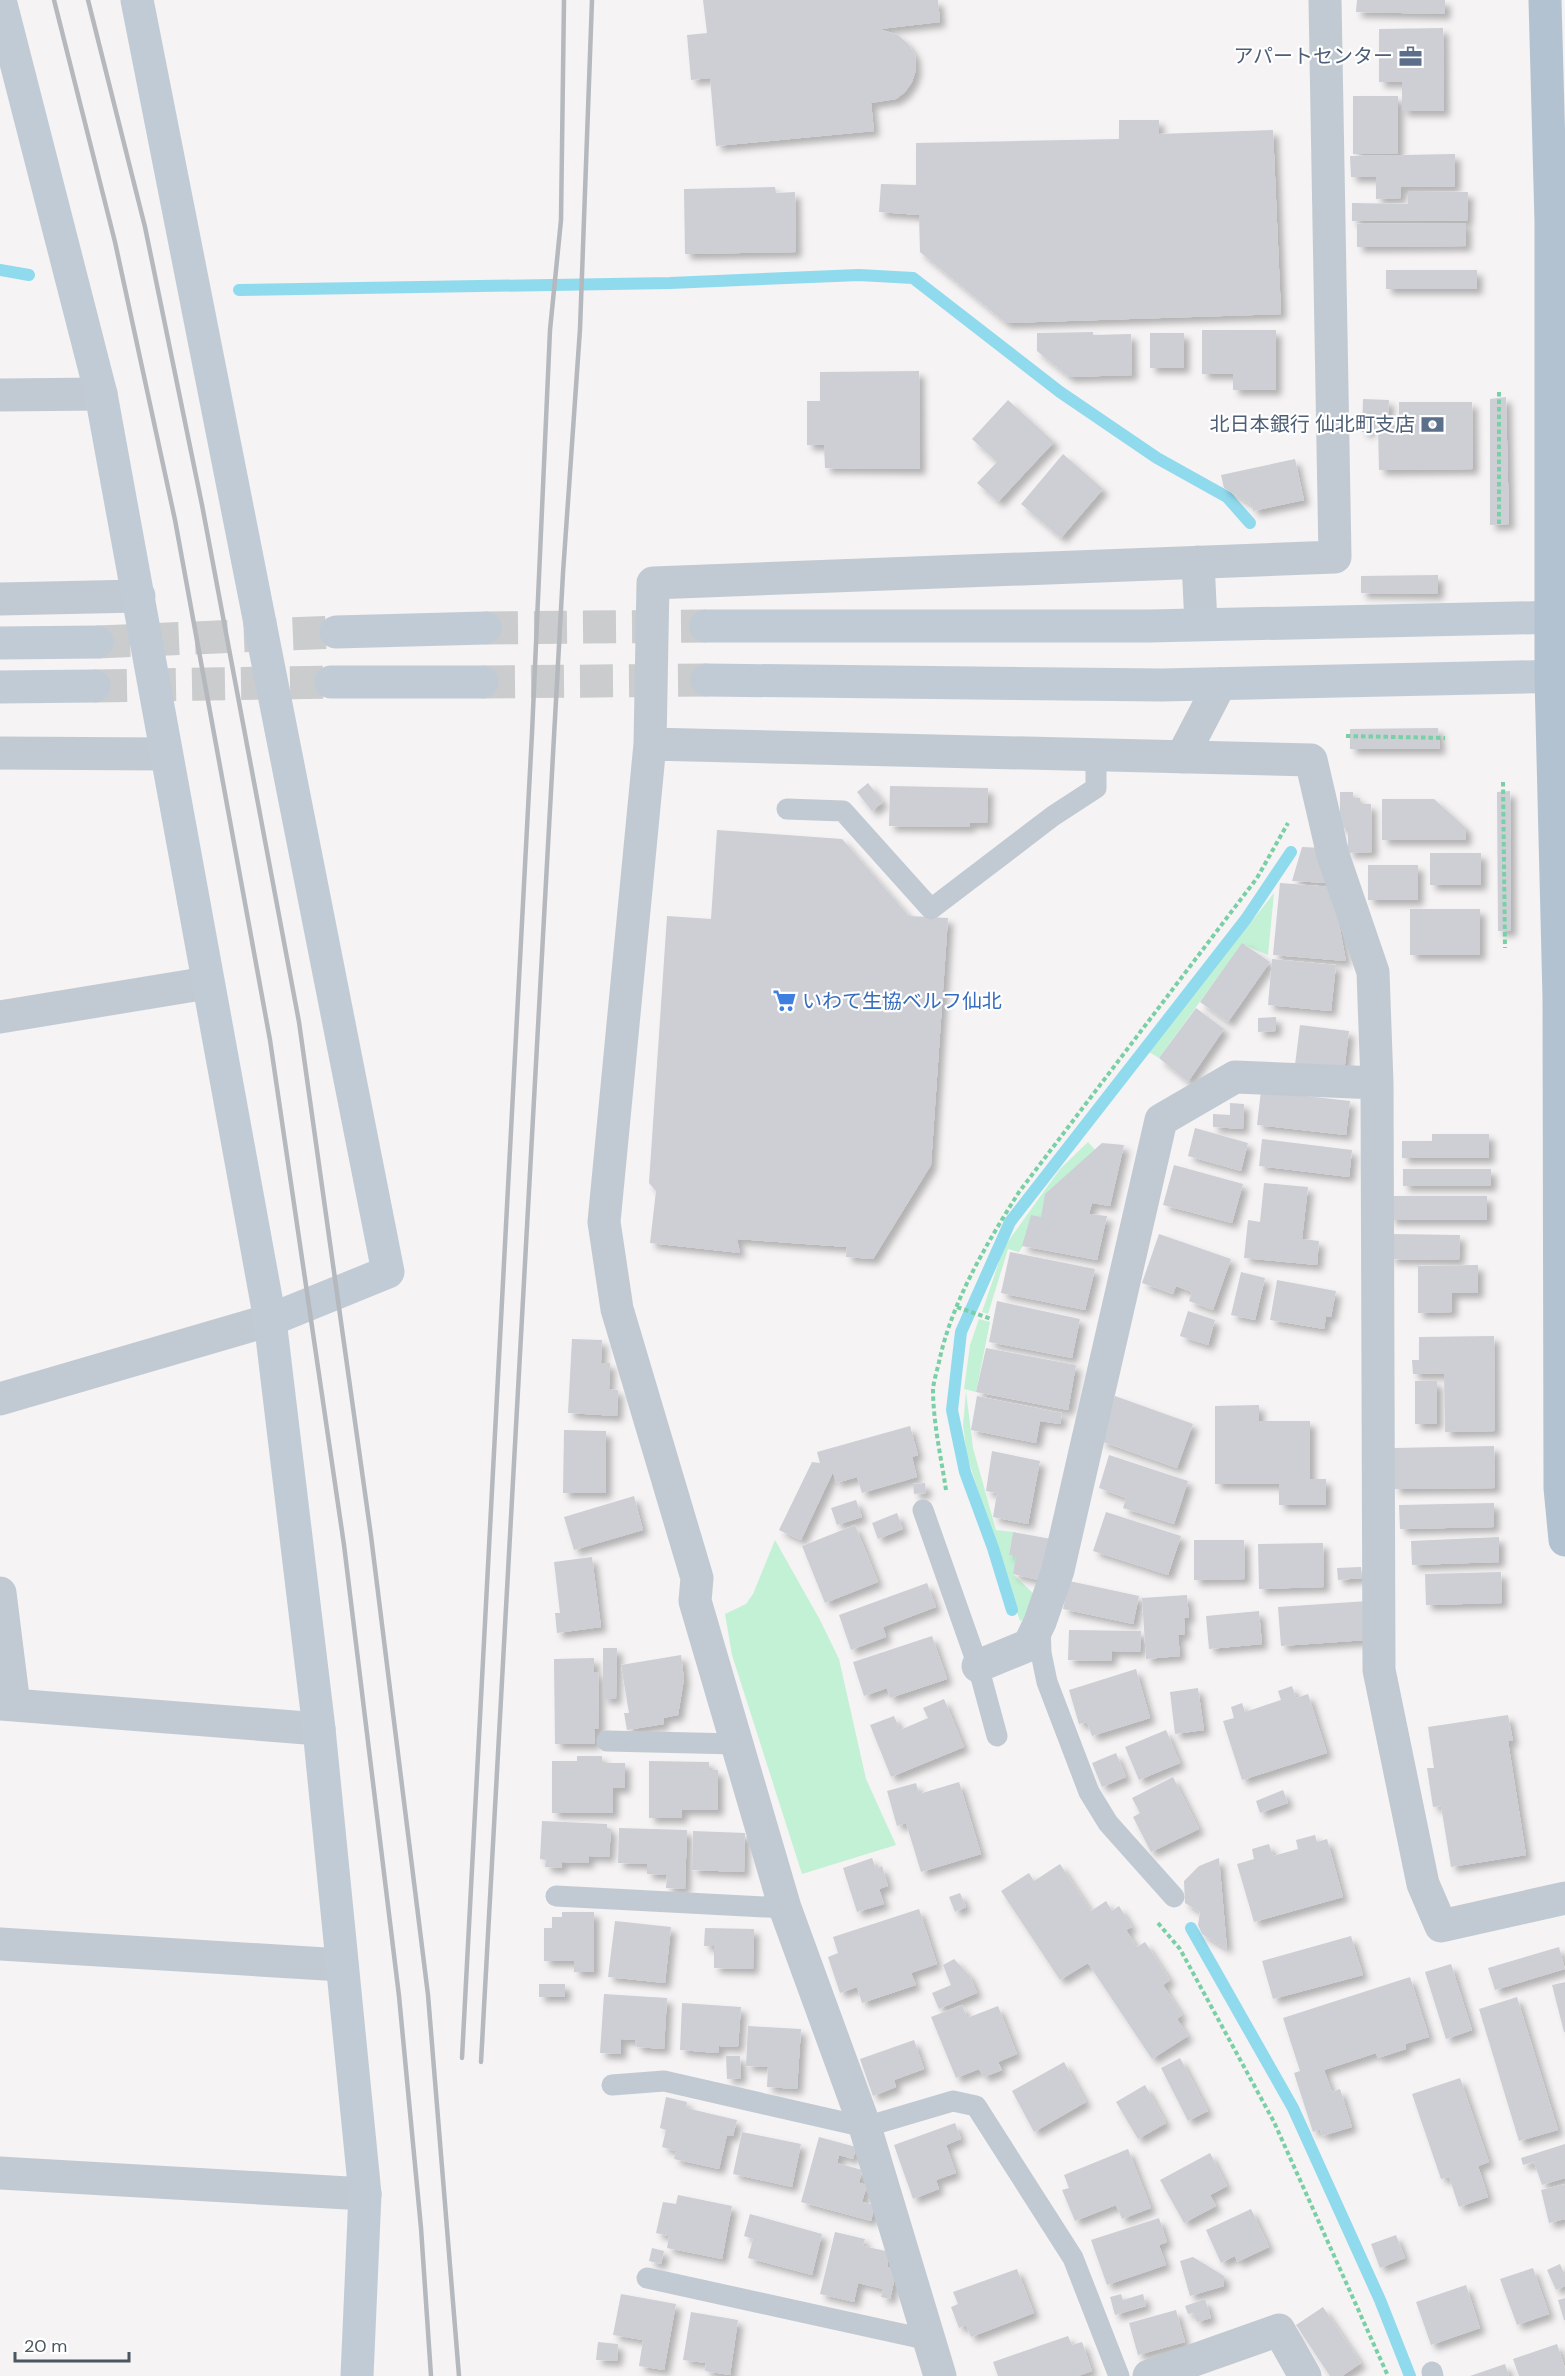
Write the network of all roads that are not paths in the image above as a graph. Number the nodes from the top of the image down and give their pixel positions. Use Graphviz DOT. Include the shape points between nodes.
graph roads {
  1 [pos="0,0"];
  2 [pos="137,0"];
  3 [pos="1325,0"];
  4 [pos="1545,0"];
  5 [pos="1558,222"];
  6 [pos="101,394"];
  7 [pos="0,395"];
  8 [pos="1198,562"];
  9 [pos="140,596"];
  10 [pos="0,599"];
  11 [pos="1558,617"];
  12 [pos="1201,624"];
  13 [pos="706,626"];
  14 [pos="485,628"];
  15 [pos="336,632"];
  16 [pos="98,642"];
  17 [pos="0,643"];
  18 [pos="1558,676"];
  19 [pos="706,680"];
  20 [pos="331,682"];
  21 [pos="482,682"];
  22 [pos="1220,684"];
  23 [pos="0,687"];
  24 [pos="94,687"];
  25 [pos="650,744"];
  26 [pos="0,753"];
  27 [pos="165,754"];
  28 [pos="1096,755"];
  29 [pos="1182,757"];
  30 [pos="787,809"];
  31 [pos="207,983"];
  32 [pos="0,1017"];
  33 [pos="1377,1083"];
  34 [pos="270,1320"];
  35 [pos="0,1399"];
  36 [pos="923,1510"];
  37 [pos="1565,1540"];
  38 [pos="0,1593"];
  39 [pos="1040,1622"];
  40 [pos="978,1666"];
  41 [pos="7,1705"];
  42 [pos="319,1729"];
  43 [pos="997,1736"];
  44 [pos="607,1741"];
  45 [pos="737,1744"];
  46 [pos="556,1896"];
  47 [pos="1174,1898"];
  48 [pos="1565,1898"];
  49 [pos="785,1908"];
  50 [pos="0,1944"];
  51 [pos="342,1965"];
  52 [pos="612,2085"];
  53 [pos="865,2127"];
  54 [pos="0,2173"];
  55 [pos="365,2194"];
  56 [pos="647,2278"];
  57 [pos="929,2340"];
  58 [pos="357,2376"];
  59 [pos="940,2376"];
  60 [pos="1119,2376"];
  61 [pos="1149,2376"];
  62 [pos="1305,2376"];
  1 -- 6 [label="street"];
  2 -- 34 [label="street" via="388,1272"];
  3 -- 8 [label="street" via="1335,557"];
  4 -- 5 [label="main road"];
  5 -- 11 [label="main road"];
  6 -- 7 [label="street"];
  6 -- 9 [label="street"];
  8 -- 12 [label="street"];
  8 -- 25 [label="street" via="653,583"];
  9 -- 10 [label="street"];
  9 -- 27 [label="street"];
  11 -- 12 [label="street"];
  11 -- 18 [label="main road"];
  12 -- 13 [label="street"];
  14 -- 15 [label="street"];
  16 -- 17 [label="street"];
  18 -- 22 [label="street"];
  18 -- 37 [label="main road" via="1560,1488"];
  19 -- 22 [label="street"];
  20 -- 21 [label="street"];
  22 -- 29 [label="street"];
  23 -- 24 [label="street"];
  25 -- 28 [label="street"];
  25 -- 45 [label="street" via="604,1222 617,1309 697,1578 695,1601"];
  26 -- 27 [label="street"];
  27 -- 31 [label="street"];
  28 -- 29 [label="street"];
  28 -- 30 [label="lane" via="1096,788 932,909 843,810"];
  29 -- 33 [label="street" via="1311,760 1333,855 1373,972"];
  31 -- 32 [label="street"];
  31 -- 34 [label="street"];
  33 -- 39 [label="street" via="1234,1077 1161,1120 1058,1570"];
  33 -- 48 [label="street" via="1379,1670 1423,1884 1441,1926"];
  34 -- 35 [label="street"];
  34 -- 42 [label="street"];
  36 -- 40 [label="lane"];
  38 -- 41 [label="street"];
  39 -- 40 [label="street" via="1029,1645"];
  39 -- 47 [label="lane" via="1047,1682 1089,1792 1108,1823"];
  40 -- 43 [label="lane"];
  41 -- 42 [label="street"];
  42 -- 51 [label="street"];
  44 -- 45 [label="lane"];
  45 -- 49 [label="street"];
  46 -- 49 [label="lane"];
  49 -- 53 [label="street"];
  50 -- 51 [label="street"];
  51 -- 55 [label="street"];
  52 -- 53 [label="lane" via="664,2081"];
  53 -- 57 [label="street"];
  53 -- 60 [label="lane" via="953,2101 976,2106 1073,2258"];
  54 -- 55 [label="street"];
  55 -- 58 [label="street"];
  56 -- 57 [label="lane"];
  57 -- 59 [label="street"];
  61 -- 62 [label="street" via="1279,2330"];
}
